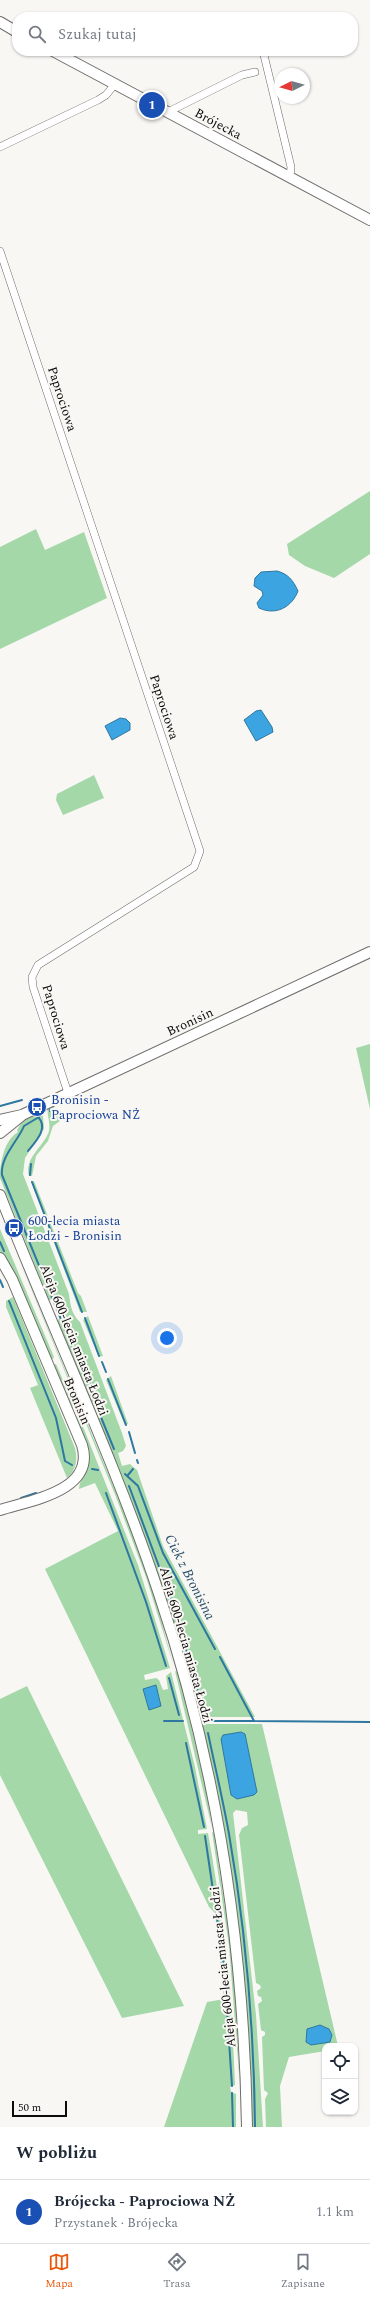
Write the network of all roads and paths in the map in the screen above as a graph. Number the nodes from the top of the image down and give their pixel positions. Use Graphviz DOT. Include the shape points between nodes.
graph roads {
  1 [pos="0,22"];
  2 [pos="12,29"];
  3 [pos="62,56"];
  4 [pos="264,56"];
  5 [pos="254,72"];
  6 [pos="115,84"];
  7 [pos="168,112"];
  8 [pos="0,147"];
  9 [pos="290,177"];
  10 [pos="370,220"];
  11 [pos="0,251"];
  12 [pos="370,952"];
  13 [pos="68,1093"];
  14 [pos="22,1115"];
  15 [pos="0,1120"];
  16 [pos="0,1133"];
  17 [pos="0,1195"];
  18 [pos="0,1258"];
  19 [pos="0,1510"];
  20 [pos="248,2127"];
  1 -- 2 [label="street"];
  3 -- 6 [label="street, Brójecka"];
  4 -- 9 [label="street" via="291,167"];
  5 -- 7 [label="street" via="242,75"];
  6 -- 7 [label="street, Brójecka"];
  6 -- 8 [label="street" via="98,100"];
  7 -- 9 [label="street, Brójecka"];
  9 -- 10 [label="street, Brójecka"];
  11 -- 13 [label="street, Paprociowa" via="200,851 194,867 38,965 32,977 33,987"];
  12 -- 13 [label="street, Bronisin"];
  13 -- 14 [label="street, Bronisin"];
  14 -- 15 [label="street, Bronisin"];
  14 -- 16 [label="street, Bronisin"];
  17 -- 20 [label="street, Aleja 600-lecia miasta Łodzi" via="133,1519 164,1609 188,1691 213,1798 230,1894 242,2005"];
  18 -- 19 [label="street, Bronisin" via="12,1279 82,1445 84,1457 81,1473 70,1485"];
}
